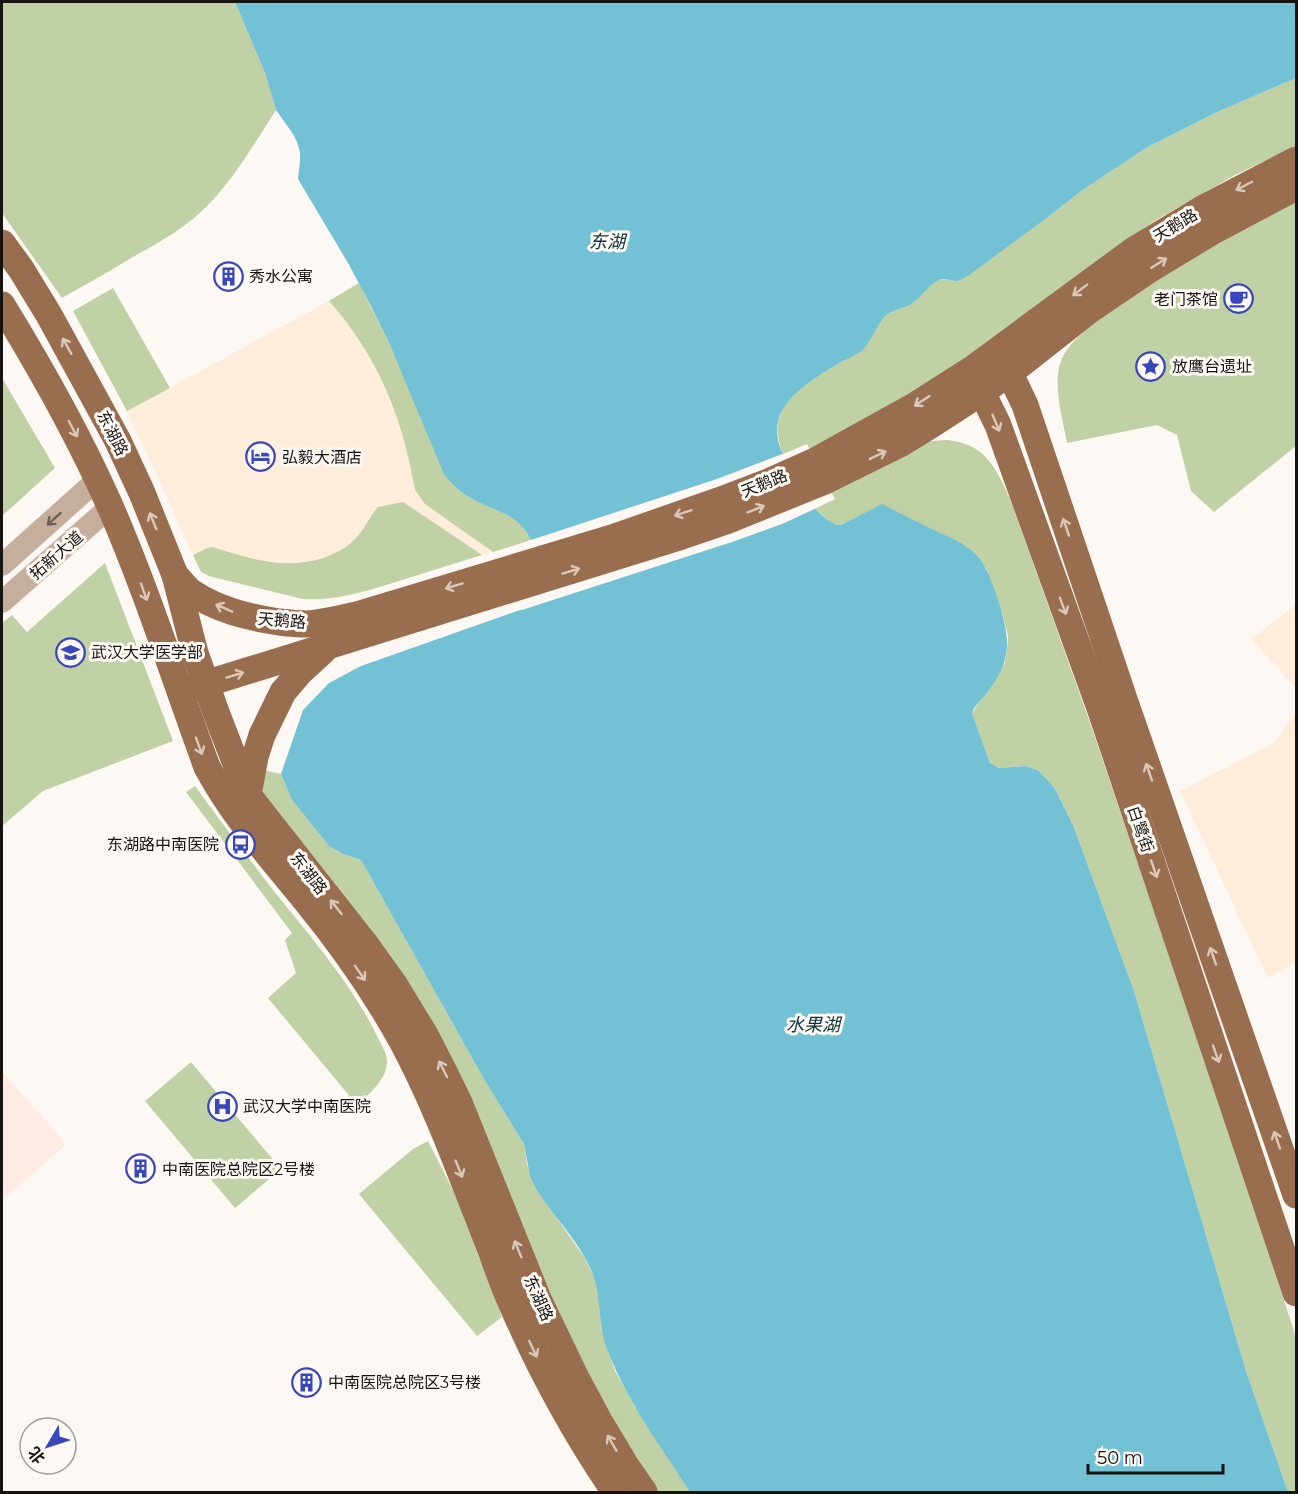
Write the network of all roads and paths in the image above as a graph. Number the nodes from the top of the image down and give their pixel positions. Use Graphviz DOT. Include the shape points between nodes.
graph roads {
  1 [pos="1296,160"];
  2 [pos="1296,187"];
  3 [pos="2,243"];
  4 [pos="2,305"];
  5 [pos="1005,361"];
  6 [pos="977,381"];
  7 [pos="98,480"];
  8 [pos="110,507"];
  9 [pos="2,566"];
  10 [pos="175,575"];
  11 [pos="513,578"];
  12 [pos="2,602"];
  13 [pos="327,646"];
  14 [pos="206,684"];
  15 [pos="179,692"];
  16 [pos="248,795"];
  17 [pos="1296,1195"];
  18 [pos="1296,1293"];
  19 [pos="615,1492"];
  20 [pos="644,1492"];
  1 -- 5 [label="main road, 天鹅路, one-way" via="1134,250"];
  5 -- 2 [label="main road, 天鹅路, one-way" via="1213,231"];
  10 -- 3 [label="main road, 东湖路, one-way" via="118,441 50,315"];
  4 -- 7 [label="main road, 东湖路, one-way" via="54,393"];
  5 -- 6 [label="main road, 天鹅路"];
  17 -- 5 [label="main road, 白鹭街, one-way" via="1025,405"];
  6 -- 11 [label="main road, 天鹅路" via="900,444 820,471 726,521"];
  6 -- 18 [label="main road, 白鹭街, one-way" via="998,425 1101,711"];
  7 -- 8 [label="main road, 东湖路"];
  7 -- 9 [label="street, 拓新大道, one-way"];
  8 -- 12 [label="street, 拓新大道"];
  8 -- 15 [label="main road, 东湖路, one-way"];
  11 -- 10 [label="main road, 天鹅路, one-way" via="305,624 256,619 232,612 189,590"];
  10 -- 14 [label="main road, 东湖路"];
  11 -- 13 [label="main road, 天鹅路"];
  14 -- 13 [label="main road, 天鹅路, one-way"];
  13 -- 16 [label="main road" via="283,692 262,735"];
  14 -- 15 [label="main road, 天鹅路"];
  14 -- 16 [label="main road, 东湖路"];
  15 -- 19 [label="main road, 东湖路, one-way" via="220,792 361,973 421,1076 538,1361"];
  20 -- 16 [label="main road, 东湖路, one-way" via="577,1380 543,1309 460,1105 425,1035 366,945"];
}
